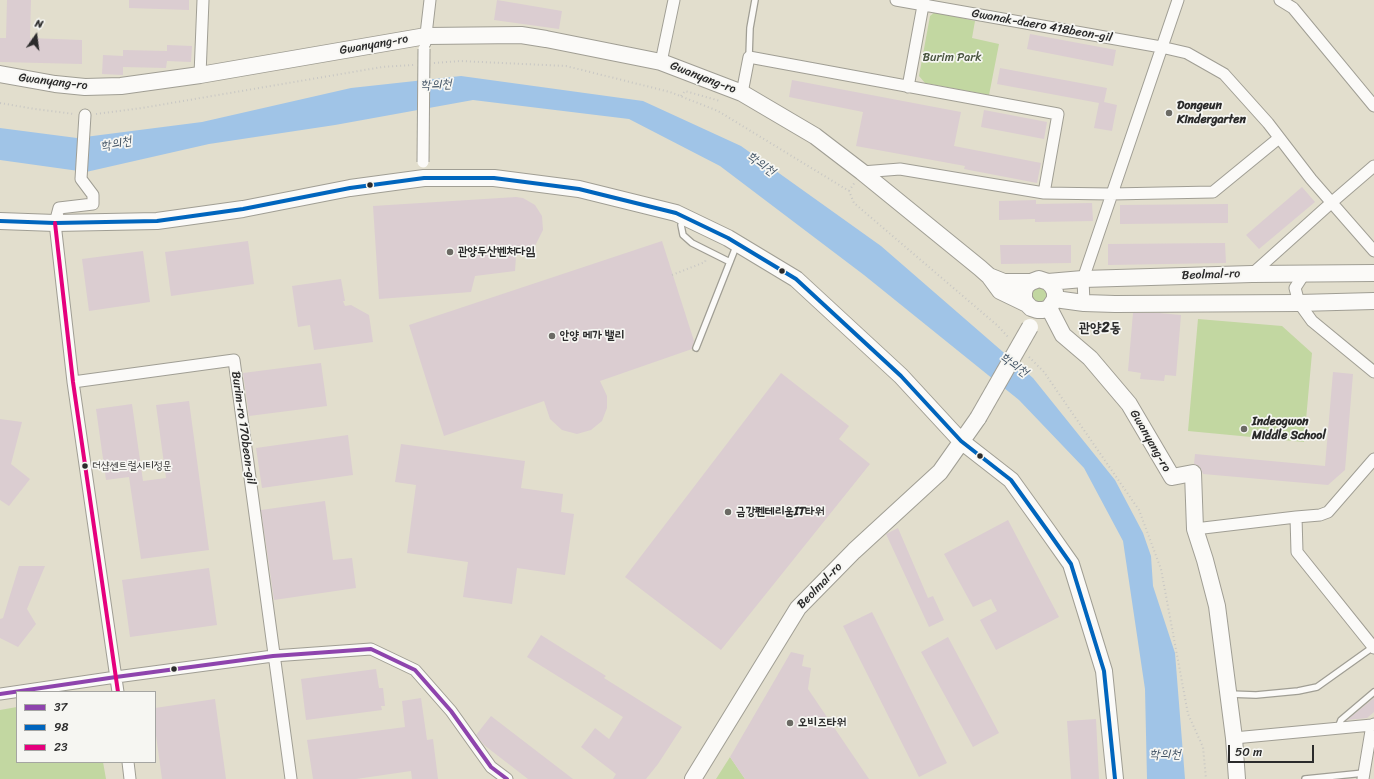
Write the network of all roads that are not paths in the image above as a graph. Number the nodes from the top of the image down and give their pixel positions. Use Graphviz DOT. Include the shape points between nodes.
graph roads {
  1 [pos="203,0"];
  2 [pos="424,0"];
  3 [pos="430,0"];
  4 [pos="674,0"];
  5 [pos="755,0"];
  6 [pos="896,0"];
  7 [pos="1178,0"];
  8 [pos="1280,0"];
  9 [pos="923,2"];
  10 [pos="1295,4"];
  11 [pos="425,42"];
  12 [pos="1161,47"];
  13 [pos="749,57"];
  14 [pos="661,62"];
  15 [pos="0,74"];
  16 [pos="200,74"];
  17 [pos="908,87"];
  18 [pos="742,93"];
  19 [pos="1374,106"];
  20 [pos="84,119"];
  21 [pos="1279,138"];
  22 [pos="1374,166"];
  23 [pos="862,172"];
  24 [pos="424,178"];
  25 [pos="1044,193"];
  26 [pos="1111,194"];
  27 [pos="1331,202"];
  28 [pos="684,217"];
  29 [pos="0,221"];
  30 [pos="55,223"];
  31 [pos="737,244"];
  32 [pos="1374,252"];
  33 [pos="730,262"];
  34 [pos="1374,273"];
  35 [pos="1252,274"];
  36 [pos="1304,274"];
  37 [pos="989,276"];
  38 [pos="1083,279"];
  39 [pos="1031,282"];
  40 [pos="1048,282"];
  41 [pos="1374,301"];
  42 [pos="1084,303"];
  43 [pos="1299,303"];
  44 [pos="1042,305"];
  45 [pos="696,348"];
  46 [pos="1374,372"];
  47 [pos="73,382"];
  48 [pos="961,441"];
  49 [pos="1374,459"];
  50 [pos="1370,472"];
  51 [pos="1296,517"];
  52 [pos="1195,529"];
  53 [pos="1374,647"];
  54 [pos="273,656"];
  55 [pos="116,677"];
  56 [pos="20,691"];
  57 [pos="118,691"];
  58 [pos="16,692"];
  59 [pos="1374,692"];
  60 [pos="0,694"];
  61 [pos="1229,694"];
  62 [pos="1373,724"];
  63 [pos="1338,728"];
  64 [pos="1234,738"];
  65 [pos="128,763"];
  66 [pos="1364,776"];
  67 [pos="130,779"];
  68 [pos="291,779"];
  69 [pos="507,779"];
  70 [pos="693,779"];
  71 [pos="1115,779"];
  72 [pos="1237,779"];
  73 [pos="1305,779"];
  1 -- 16 [label="street"];
  2 -- 3 [label="street"];
  3 -- 11 [label="street"];
  4 -- 14 [label="street"];
  5 -- 13 [label="lane" via="750,28"];
  6 -- 9 [label="street, Gwanak-daero 418beon-gil"];
  7 -- 12 [label="street"];
  8 -- 10 [label="street"];
  9 -- 12 [label="street, Gwanak-daero 418beon-gil"];
  9 -- 17 [label="street"];
  10 -- 19 [label="street"];
  11 -- 14 [label="street, Gwanyang-ro" via="522,35"];
  11 -- 16 [label="street, Gwanyang-ro"];
  11 -- 24 [label="street, bridge"];
  12 -- 21 [label="street, Gwanak-daero 418beon-gil" via="1187,53 1224,74"];
  12 -- 26 [label="street"];
  13 -- 17 [label="street"];
  13 -- 18 [label="street, Gwanyang-ro"];
  14 -- 18 [label="street, Gwanyang-ro"];
  15 -- 16 [label="street, Gwanyang-ro" via="85,87 121,86"];
  17 -- 25 [label="street" via="1058,114"];
  18 -- 23 [label="street, Gwanyang-ro" via="815,136"];
  20 -- 30 [label="street" via="81,178 93,195 93,204 59,208"];
  21 -- 26 [label="street" via="1214,192"];
  21 -- 27 [label="street, Gwanak-daero 418beon-gil"];
  22 -- 27 [label="street"];
  23 -- 25 [label="street" via="900,168"];
  23 -- 37 [label="street, Gwanyang-ro"];
  24 -- 28 [label="street" via="494,178 579,189"];
  24 -- 30 [label="street" via="158,221"];
  25 -- 26 [label="street"];
  26 -- 38 [label="street"];
  27 -- 32 [label="street"];
  27 -- 35 [label="street"];
  28 -- 31 [label="street"];
  28 -- 33 [label="lane" via="681,225 683,235 692,243"];
  29 -- 30 [label="street"];
  30 -- 47 [label="street"];
  31 -- 33 [label="lane"];
  31 -- 48 [label="street" via="796,279 901,376"];
  33 -- 45 [label="lane"];
  34 -- 36 [label="street, Beolmal-ro"];
  35 -- 36 [label="street, Beolmal-ro"];
  35 -- 38 [label="street, Beolmal-ro"];
  36 -- 43 [label="street" via="1295,288"];
  37 -- 39 [label="street" via="1004,282"];
  37 -- 44 [label="street, Gwanyang-ro" via="1000,291"];
  38 -- 40 [label="street, Beolmal-ro"];
  38 -- 42 [label="street"];
  39 -- 40 [label="street" via="1039,279"];
  39 -- 44 [label="street" via="1026,286 1024,299"];
  40 -- 44 [label="street" via="1055,292"];
  41 -- 43 [label="street"];
  42 -- 43 [label="street"];
  42 -- 44 [label="street"];
  43 -- 46 [label="street" via="1312,321"];
  44 -- 48 [label="street, Beolmal-ro, bridge" via="978,418"];
  44 -- 52 [label="street, Gwanyang-ro" via="1063,335 1090,358 1129,404 1172,478 1193,473"];
  47 -- 54 [label="street, Burim-ro 170beon-gil" via="234,360"];
  47 -- 55 [label="street"];
  48 -- 70 [label="street, Beolmal-ro" via="940,472 854,551 798,608"];
  48 -- 71 [label="street" via="1011,480 1071,564 1104,671"];
  49 -- 50 [label="street"];
  50 -- 51 [label="street" via="1328,512"];
  51 -- 52 [label="street"];
  51 -- 53 [label="street" via="1297,552"];
  52 -- 61 [label="street, Gwanyang-ro" via="1206,560 1217,606"];
  53 -- 61 [label="lane" via="1317,687 1263,694"];
  54 -- 55 [label="street"];
  54 -- 68 [label="street"];
  54 -- 69 [label="street" via="371,649 415,670 451,711 491,767"];
  55 -- 56 [label="street"];
  55 -- 57 [label="street"];
  58 -- 60 [label="street"];
  59 -- 63 [label="lane" via="1341,720"];
  61 -- 64 [label="street, Gwanyang-ro"];
  62 -- 63 [label="street"];
  62 -- 66 [label="street"];
  63 -- 64 [label="street"];
  64 -- 72 [label="street, Gwanyang-ro"];
  65 -- 67 [label="street"];
  66 -- 73 [label="lane"];
}
